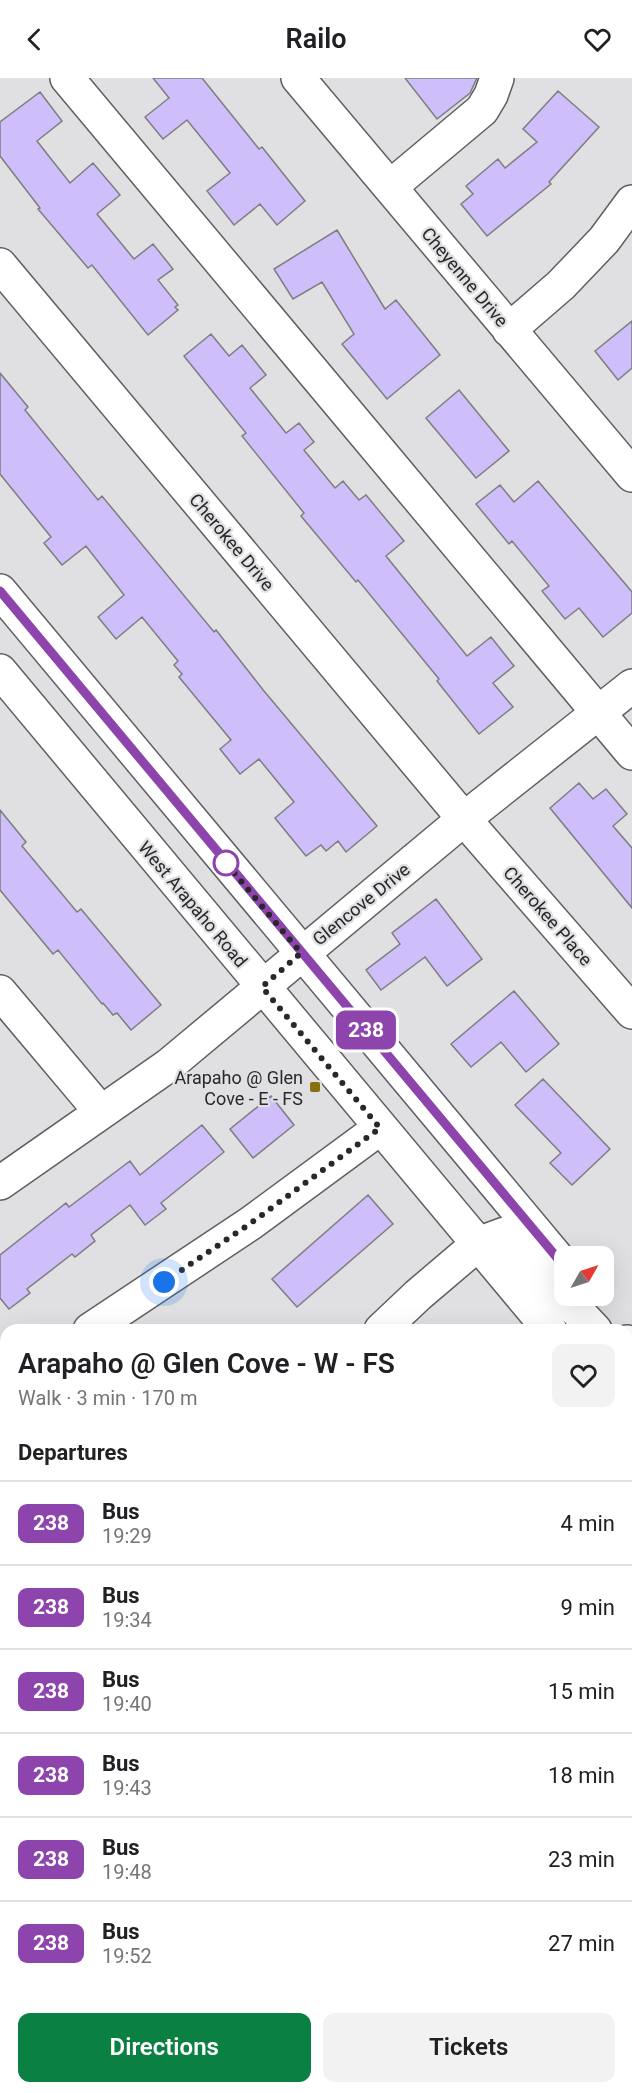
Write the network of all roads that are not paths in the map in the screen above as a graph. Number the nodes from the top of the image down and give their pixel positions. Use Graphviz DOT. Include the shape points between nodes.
graph roads {
  1 [pos="67,78"];
  2 [pos="298,78"];
  3 [pos="497,78"];
  4 [pos="390,187"];
  5 [pos="632,202"];
  6 [pos="0,265"];
  7 [pos="509,330"];
  8 [pos="628,462"];
  9 [pos="0,591"];
  10 [pos="0,671"];
  11 [pos="632,686"];
  12 [pos="598,713"];
  13 [pos="632,753"];
  14 [pos="464,819"];
  15 [pos="301,953"];
  16 [pos="262,987"];
  17 [pos="0,992"];
  18 [pos="631,1009"];
  19 [pos="101,1113"];
  20 [pos="380,1128"];
  21 [pos="0,1183"];
  22 [pos="478,1244"];
  23 [pos="554,1254"];
  24 [pos="597,1306"];
  25 [pos="99,1324"];
  26 [pos="387,1324"];
  27 [pos="545,1324"];
  28 [pos="588,1324"];
  29 [pos="612,1324"];
  1 -- 12 [label="street"];
  2 -- 4 [label="street, Cheyenne Drive"];
  3 -- 4 [label="street" via="482,110"];
  4 -- 7 [label="street, Cheyenne Drive"];
  5 -- 7 [label="street" via="604,240 561,285"];
  6 -- 14 [label="street, Cherokee Drive"];
  7 -- 8 [label="street, Cheyenne Drive"];
  9 -- 15 [label="street"];
  10 -- 16 [label="street, West Arapaho Road"];
  11 -- 12 [label="street, Glencove Drive"];
  12 -- 13 [label="street"];
  12 -- 14 [label="street, Glencove Drive"];
  14 -- 15 [label="street, Glencove Drive"];
  14 -- 18 [label="street, Cherokee Place"];
  15 -- 16 [label="street, Glencove Drive"];
  15 -- 23 [label="street"];
  16 -- 19 [label="street, Glencove Drive" via="169,1065"];
  16 -- 20 [label="street, West Arapaho Road"];
  17 -- 19 [label="street"];
  19 -- 21 [label="street, Glencove Drive"];
  20 -- 22 [label="street, West Arapaho Road"];
  20 -- 25 [label="street" via="251,1223"];
  22 -- 26 [label="street"];
  22 -- 27 [label="street, West Arapaho Road"];
  22 -- 28 [label="street" via="505,1234 513,1237"];
  24 -- 29 [label="street"];
}
